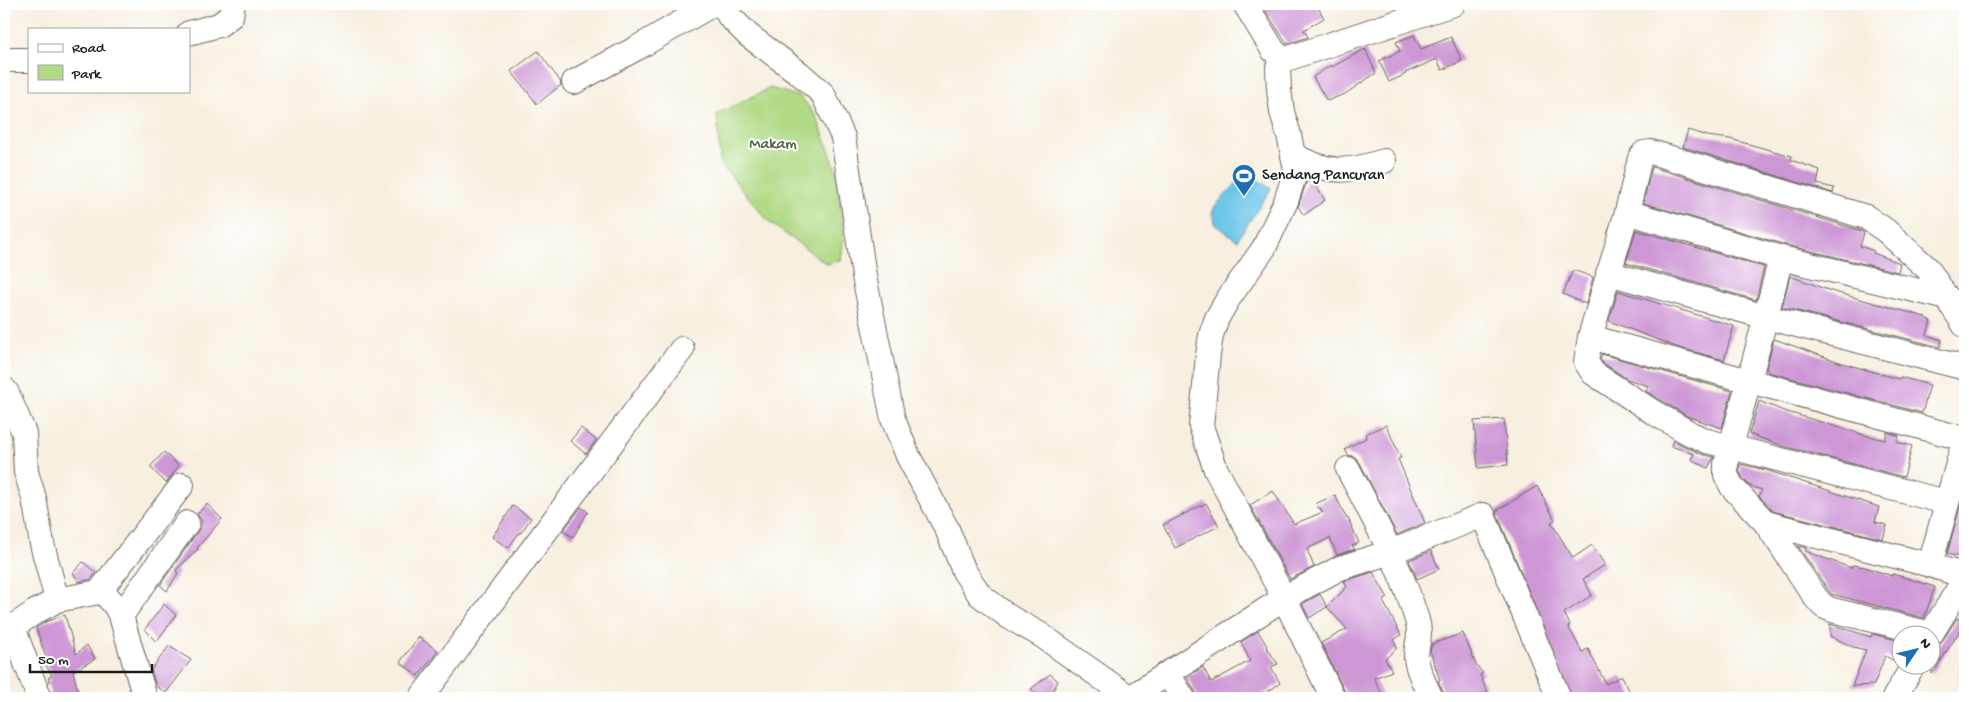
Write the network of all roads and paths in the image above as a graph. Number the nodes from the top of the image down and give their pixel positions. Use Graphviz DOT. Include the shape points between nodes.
graph roads {
  1 [pos="233,4"];
  2 [pos="714,4"];
  3 [pos="723,4"];
  4 [pos="1245,4"];
  5 [pos="1453,4"];
  6 [pos="190,33"];
  7 [pos="4,60"];
  8 [pos="28,60"];
  9 [pos="1283,60"];
  10 [pos="574,82"];
  11 [pos="1293,155"];
  12 [pos="1384,161"];
  13 [pos="1626,212"];
  14 [pos="1781,258"];
  15 [pos="1608,273"];
  16 [pos="1948,298"];
  17 [pos="1766,317"];
  18 [pos="1965,326"];
  19 [pos="1590,337"];
  20 [pos="682,349"];
  21 [pos="1965,368"];
  22 [pos="1749,381"];
  23 [pos="4,389"];
  24 [pos="1965,438"];
  25 [pos="1730,448"];
  26 [pos="1348,470"];
  27 [pos="182,485"];
  28 [pos="1946,502"];
  29 [pos="186,523"];
  30 [pos="1766,523"];
  31 [pos="1391,552"];
  32 [pos="1930,565"];
  33 [pos="1965,577"];
  34 [pos="99,592"];
  35 [pos="1284,598"];
  36 [pos="57,600"];
  37 [pos="121,616"];
  38 [pos="1937,624"];
  39 [pos="1892,625"];
  40 [pos="1168,674"];
  41 [pos="1908,674"];
  42 [pos="39,698"];
  43 [pos="146,698"];
  44 [pos="421,698"];
  45 [pos="1183,698"];
  46 [pos="1333,698"];
  47 [pos="1430,698"];
  48 [pos="1559,698"];
  49 [pos="1894,698"];
  1 -- 6 [label="street" via="231,16 219,25"];
  2 -- 10 [label="street"];
  3 -- 40 [label="street" via="729,16 748,35 823,94 842,137 864,276 893,419 964,571 980,595 1009,618 1041,635 1126,695 1133,696"];
  4 -- 9 [label="street" via="1273,50"];
  5 -- 9 [label="street"];
  7 -- 8 [label="street"];
  9 -- 11 [label="street" via="1278,67 1279,90"];
  11 -- 12 [label="street" via="1340,171"];
  11 -- 35 [label="street" via="1296,170 1286,201 1264,248 1228,299 1214,327 1200,417 1216,470"];
  13 -- 14 [label="street"];
  13 -- 15 [label="street"];
  13 -- 16 [label="street" via="1640,158 1651,152 1866,217 1928,269"];
  14 -- 16 [label="street"];
  14 -- 17 [label="street"];
  15 -- 17 [label="street"];
  15 -- 19 [label="street"];
  16 -- 18 [label="street"];
  17 -- 21 [label="street"];
  17 -- 22 [label="street"];
  19 -- 22 [label="street"];
  19 -- 25 [label="street" via="1586,362 1593,373 1691,434"];
  20 -- 44 [label="street"];
  22 -- 24 [label="street"];
  22 -- 25 [label="street"];
  23 -- 36 [label="street" via="24,433 26,472"];
  24 -- 28 [label="street"];
  25 -- 28 [label="street"];
  25 -- 30 [label="street" via="1726,475 1732,487"];
  26 -- 31 [label="street"];
  27 -- 34 [label="street"];
  28 -- 32 [label="street"];
  29 -- 37 [label="street"];
  30 -- 32 [label="street"];
  30 -- 39 [label="street" via="1824,606"];
  31 -- 35 [label="street" via="1340,568"];
  31 -- 47 [label="street" via="1418,622 1420,635 1416,658"];
  31 -- 48 [label="street" via="1483,515"];
  32 -- 33 [label="street"];
  33 -- 38 [label="street"];
  34 -- 36 [label="street"];
  34 -- 37 [label="street" via="105,594"];
  35 -- 40 [label="street"];
  35 -- 46 [label="street"];
  36 -- 42 [label="street" via="14,626"];
  37 -- 43 [label="street"];
  40 -- 45 [label="street"];
  41 -- 49 [label="street"];
}
